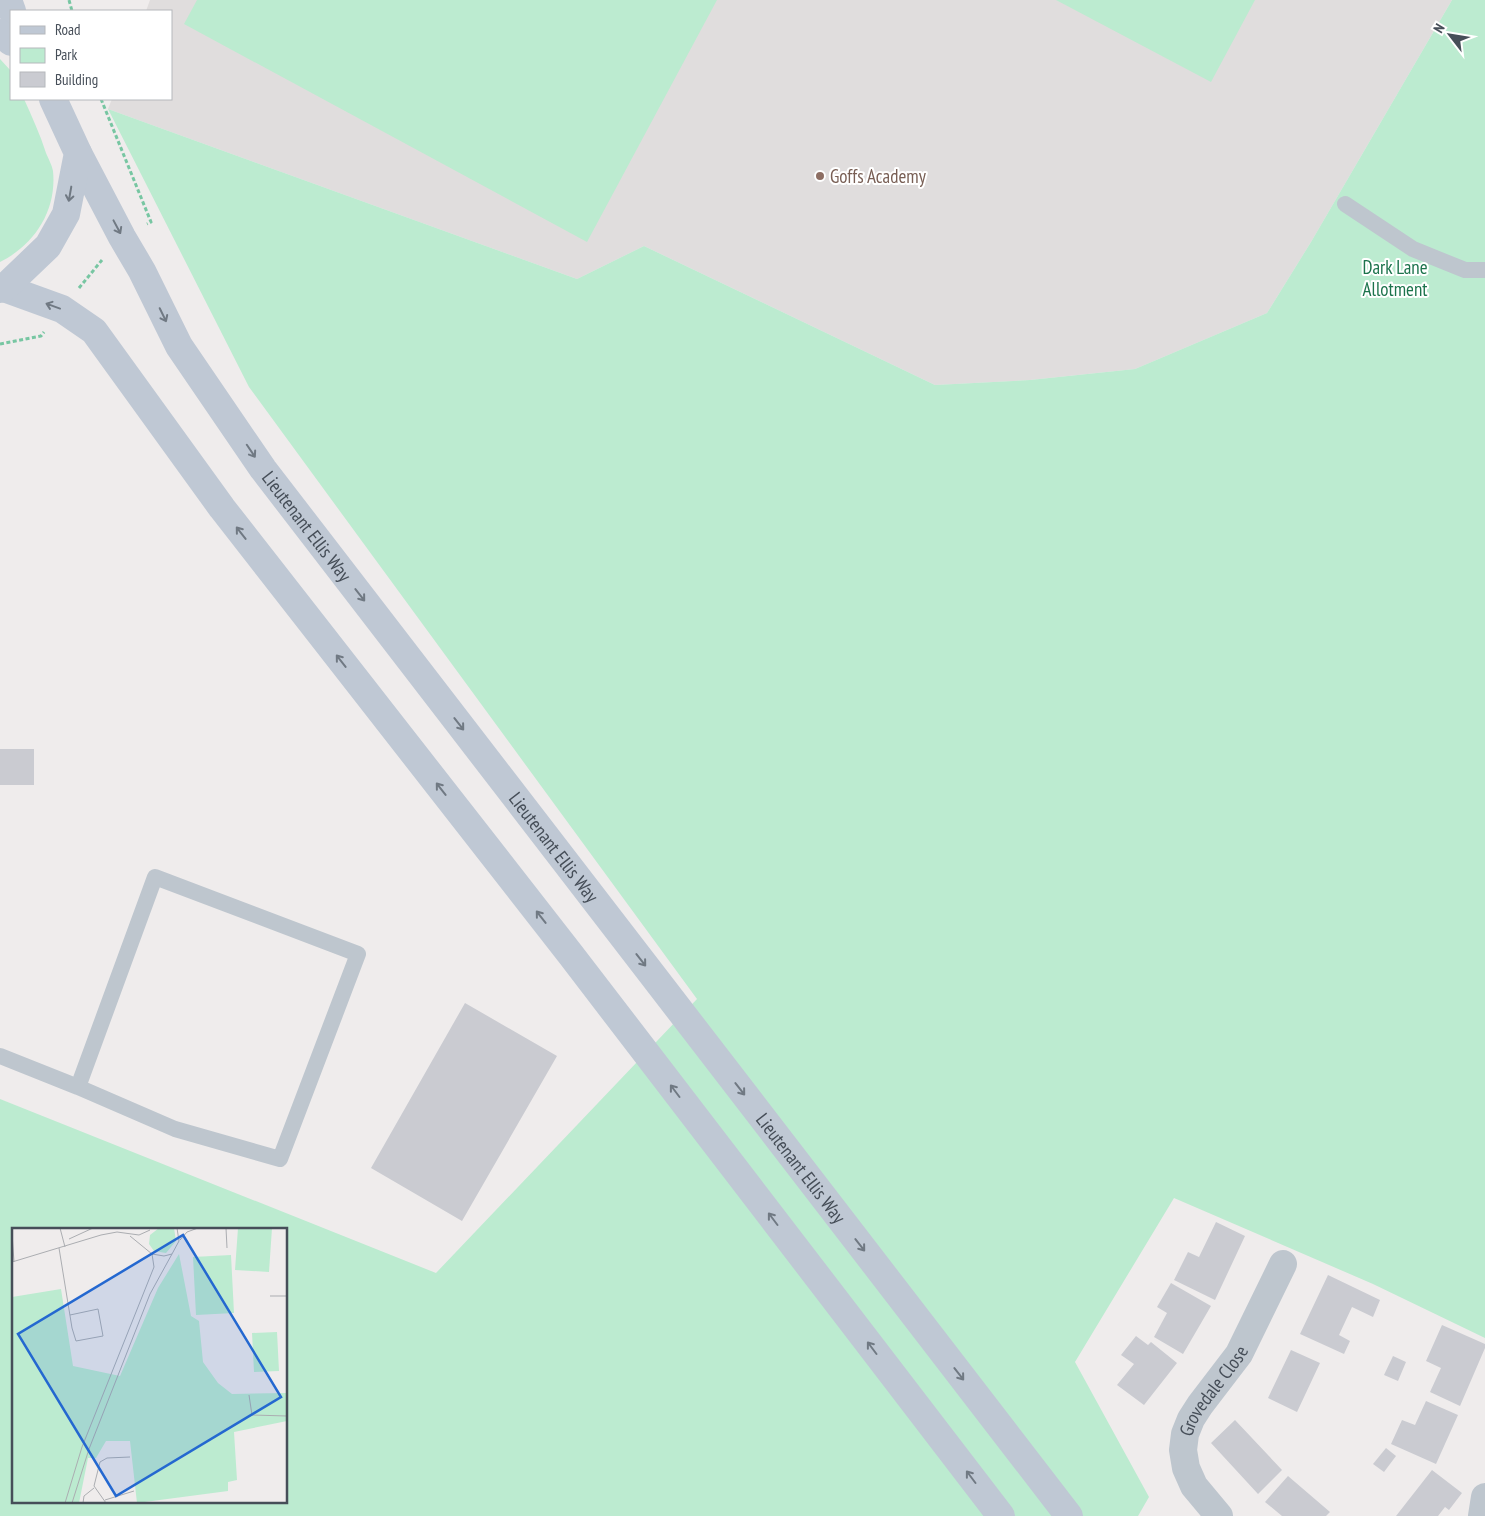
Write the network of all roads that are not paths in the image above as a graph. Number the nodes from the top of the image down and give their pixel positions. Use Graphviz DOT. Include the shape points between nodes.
graph roads {
  1 [pos="0,33"];
  2 [pos="10,41"];
  3 [pos="54,100"];
  4 [pos="78,153"];
  5 [pos="1345,204"];
  6 [pos="1485,270"];
  7 [pos="2,288"];
  8 [pos="0,1056"];
  9 [pos="78,1086"];
  10 [pos="1283,1264"];
  11 [pos="1485,1497"];
  12 [pos="1001,1516"];
  13 [pos="1069,1516"];
  14 [pos="1219,1516"];
  15 [pos="1482,1516"];
  1 -- 2 [label="main road"];
  3 -- 4 [label="main road, Lieutenant Ellis Way"];
  4 -- 7 [label="main road, one-way" via="66,214 48,246"];
  4 -- 13 [label="main road, Lieutenant Ellis Way, one-way" via="179,346 263,469"];
  5 -- 6 [label="lane" via="1413,249 1465,270"];
  12 -- 7 [label="main road, one-way" via="571,955 222,508 94,331 62,309"];
  8 -- 9 [label="lane"];
  9 -- 9 [label="lane" via="175,1129 280,1159 358,954 155,877"];
  10 -- 14 [label="street, Grovedale Close" via="1239,1354 1200,1405 1185,1434 1186,1468 1194,1486"];
  11 -- 15 [label="street"];
}
